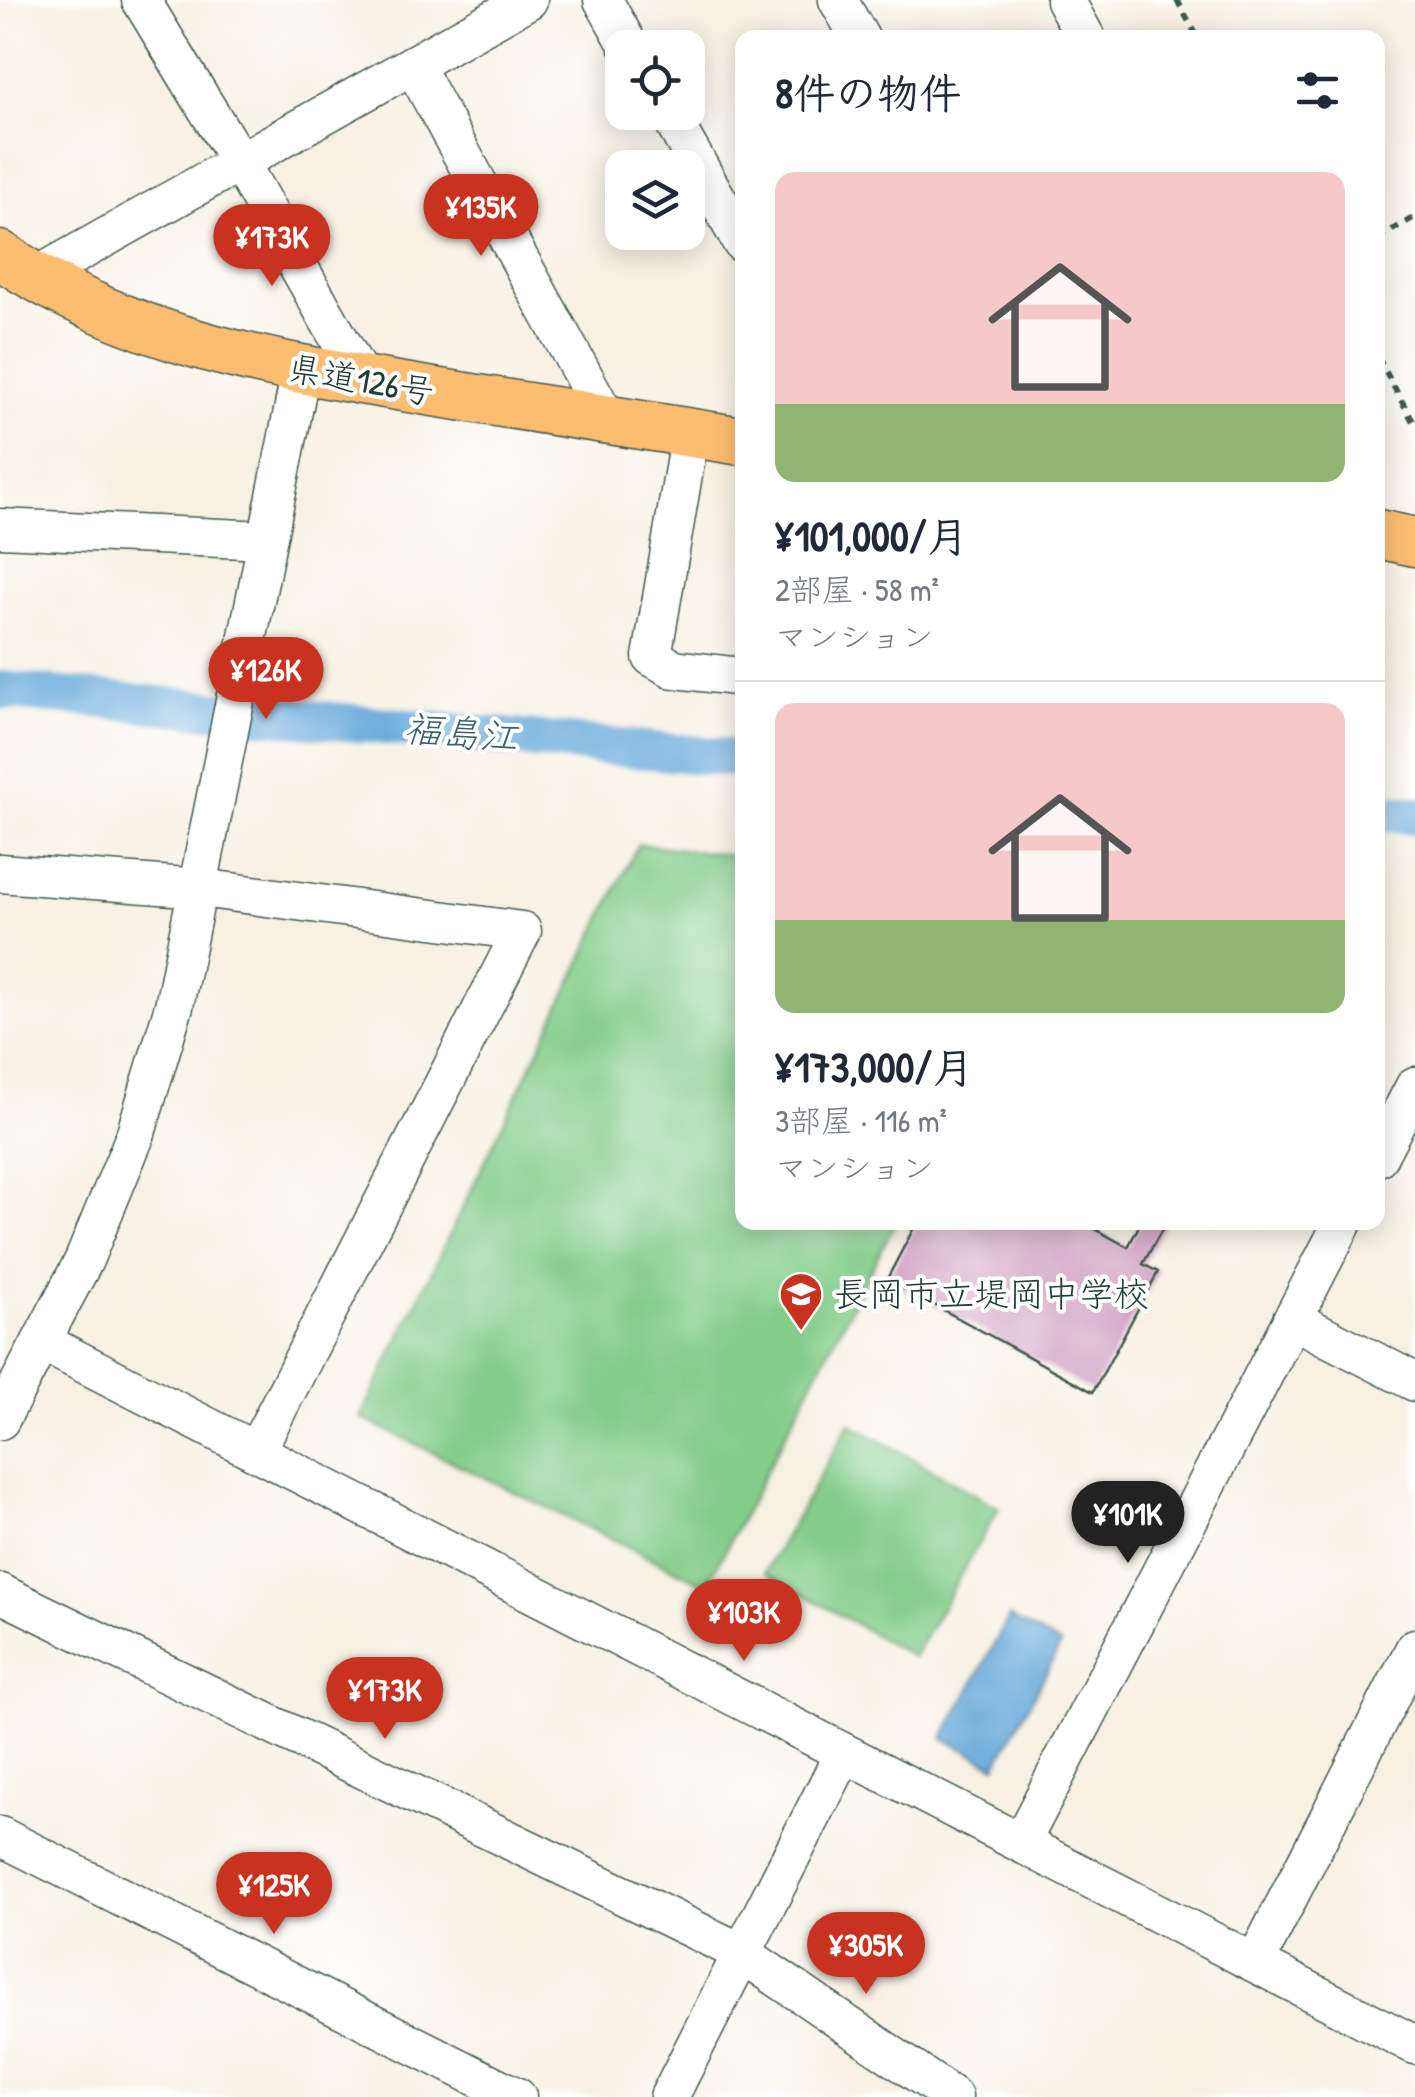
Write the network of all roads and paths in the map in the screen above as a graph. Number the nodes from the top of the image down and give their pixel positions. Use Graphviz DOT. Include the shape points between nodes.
graph roads {
  1 [pos="141,0"];
  2 [pos="528,0"];
  3 [pos="603,0"];
  4 [pos="838,0"];
  5 [pos="1065,0"];
  6 [pos="1177,0"];
  7 [pos="620,30"];
  8 [pos="855,30"];
  9 [pos="1082,30"];
  10 [pos="1194,30"];
  11 [pos="413,66"];
  12 [pos="678,130"];
  13 [pos="240,163"];
  14 [pos="1415,218"];
  15 [pos="735,230"];
  16 [pos="1385,234"];
  17 [pos="17,266"];
  18 [pos="301,371"];
  19 [pos="1385,371"];
  20 [pos="362,380"];
  21 [pos="608,421"];
  22 [pos="1415,425"];
  23 [pos="690,433"];
  24 [pos="735,439"];
  25 [pos="0,528"];
  26 [pos="1385,536"];
  27 [pos="266,540"];
  28 [pos="1415,542"];
  29 [pos="735,676"];
  30 [pos="5,882"];
  31 [pos="200,888"];
  32 [pos="1415,1086"];
  33 [pos="1385,1144"];
  34 [pos="1339,1230"];
  35 [pos="1292,1319"];
  36 [pos="42,1342"];
  37 [pos="1415,1382"];
  38 [pos="0,1420"];
  39 [pos="256,1451"];
  40 [pos="0,1593"];
  41 [pos="1415,1648"];
  42 [pos="844,1753"];
  43 [pos="0,1836"];
  44 [pos="1021,1842"];
  45 [pos="740,1952"];
  46 [pos="1255,1963"];
  47 [pos="1415,2046"];
  48 [pos="517,2097"];
  49 [pos="669,2097"];
  50 [pos="952,2097"];
  1 -- 13 [label="street"];
  2 -- 11 [label="street"];
  3 -- 7 [label="street"];
  4 -- 8 [label="street"];
  5 -- 9 [label="street"];
  6 -- 10 [label="path"];
  11 -- 13 [label="street"];
  11 -- 21 [label="street"];
  12 -- 15 [label="street"];
  13 -- 17 [label="street"];
  13 -- 20 [label="street"];
  14 -- 16 [label="path"];
  17 -- 18 [label="main road, 県道126号" via="153,334"];
  18 -- 20 [label="main road, 県道126号"];
  18 -- 27 [label="street"];
  19 -- 22 [label="path"];
  20 -- 21 [label="main road, 県道126号"];
  21 -- 23 [label="main road, 県道126号"];
  23 -- 24 [label="main road, 県道126号"];
  23 -- 29 [label="street" via="652,657 674,669"];
  25 -- 27 [label="street"];
  26 -- 28 [label="main road"];
  27 -- 31 [label="street"];
  30 -- 31 [label="street"];
  31 -- 36 [label="street" via="135,1136"];
  31 -- 39 [label="street" via="522,931"];
  32 -- 33 [label="street"];
  34 -- 35 [label="street"];
  35 -- 37 [label="street"];
  35 -- 44 [label="street"];
  36 -- 38 [label="street"];
  36 -- 39 [label="street"];
  39 -- 42 [label="street"];
  40 -- 45 [label="street"];
  41 -- 46 [label="street"];
  42 -- 44 [label="street"];
  42 -- 45 [label="street"];
  43 -- 48 [label="street"];
  44 -- 46 [label="street"];
  45 -- 49 [label="street"];
  45 -- 50 [label="street"];
  46 -- 47 [label="street"];
}
